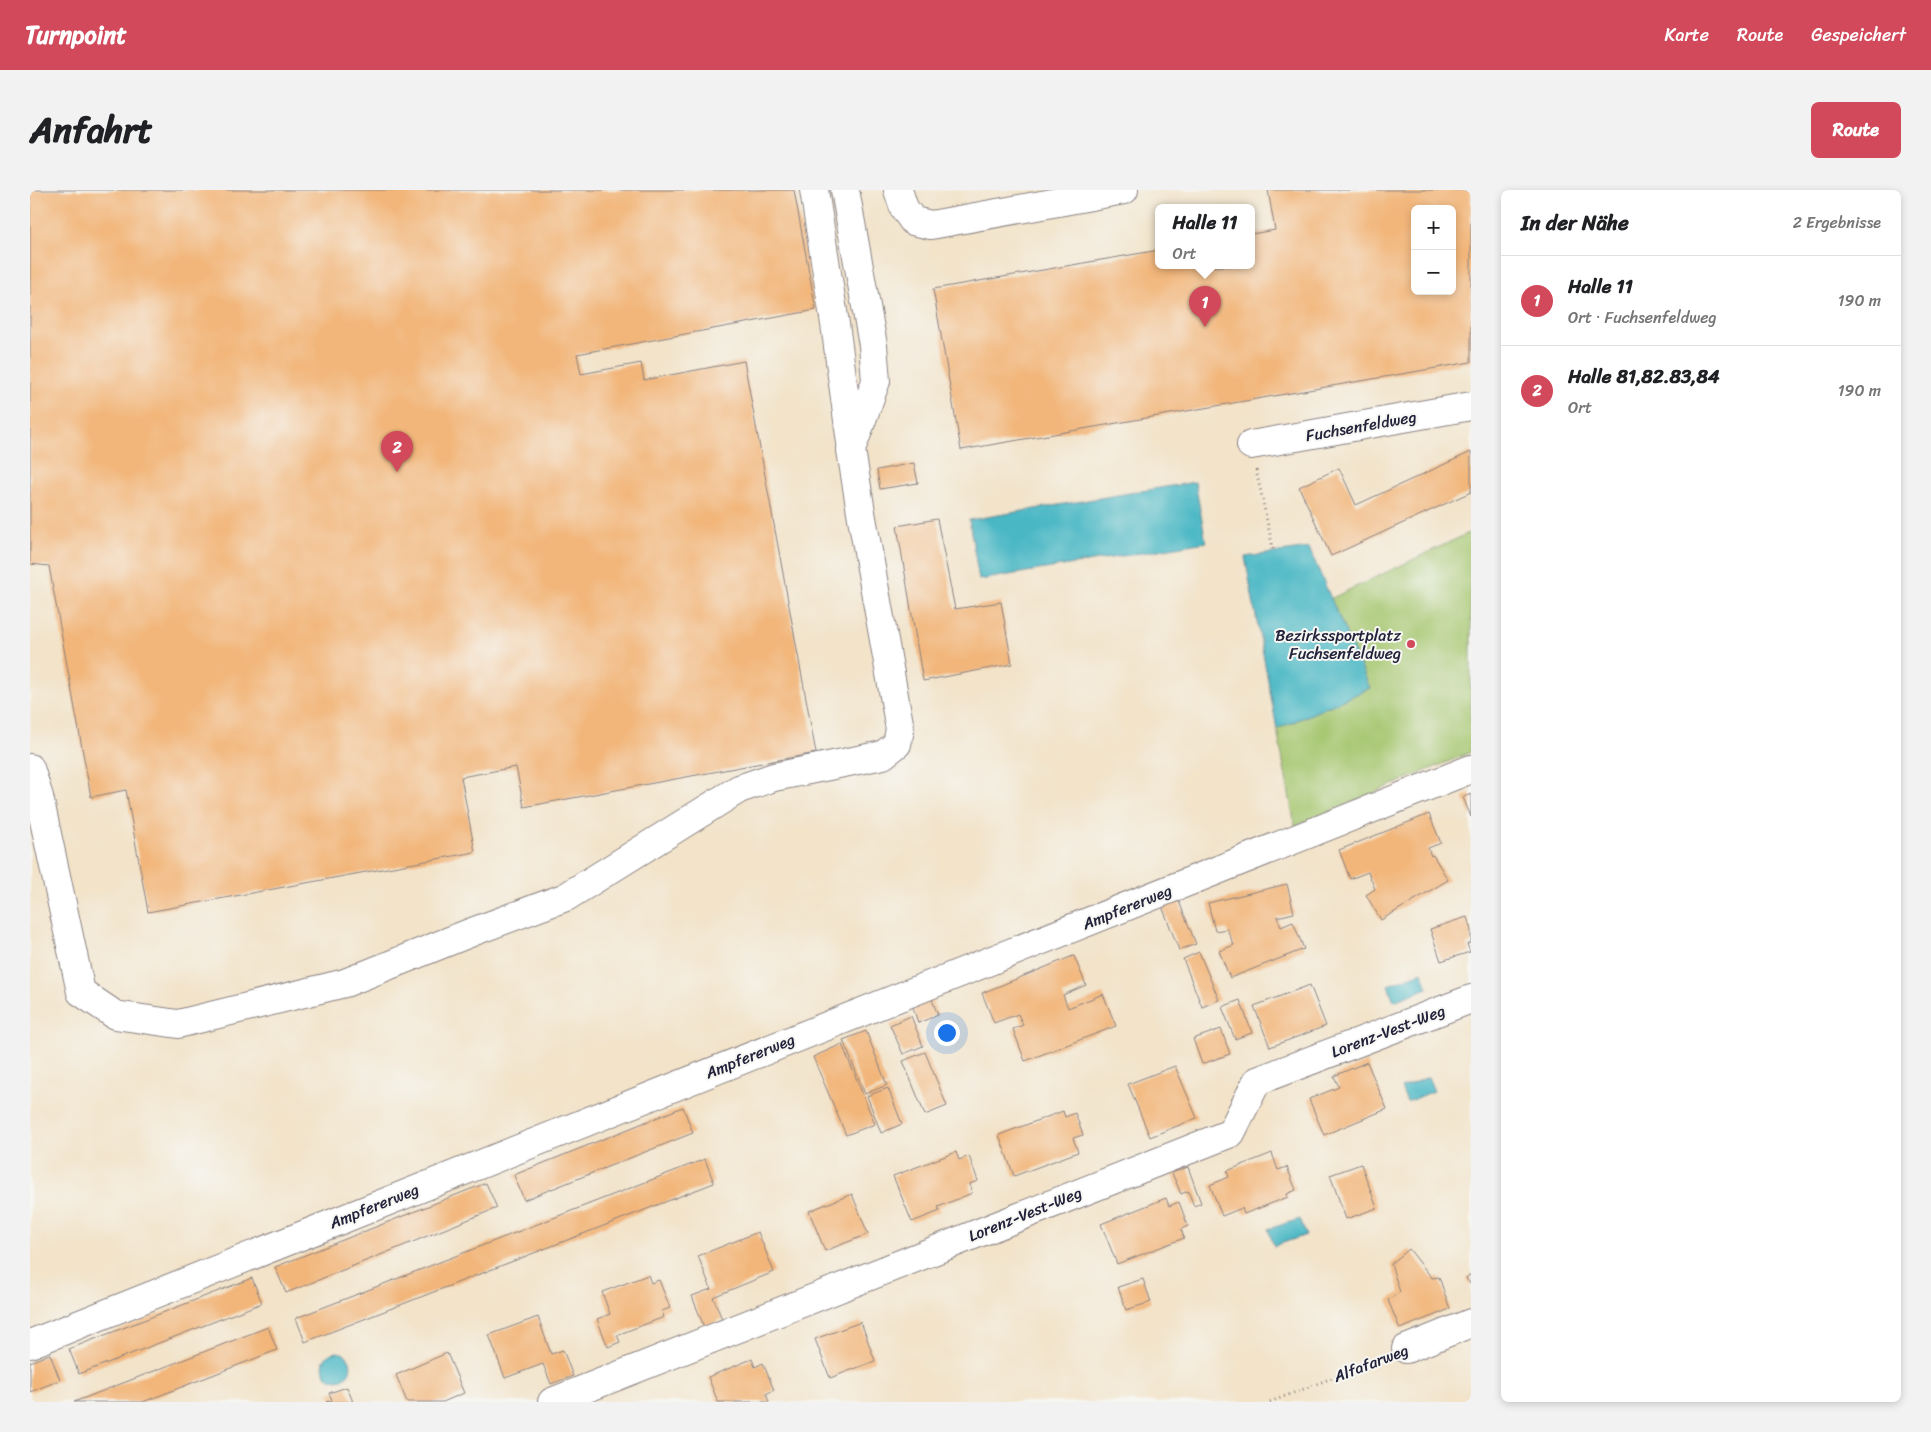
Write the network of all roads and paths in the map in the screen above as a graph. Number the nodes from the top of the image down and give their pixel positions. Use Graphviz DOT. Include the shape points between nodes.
graph roads {
  1 [pos="814,190"];
  2 [pos="845,190"];
  3 [pos="898,190"];
  4 [pos="1124,190"];
  5 [pos="1471,406"];
  6 [pos="1251,446"];
  7 [pos="852,450"];
  8 [pos="1274,553"];
  9 [pos="30,768"];
  10 [pos="1471,769"];
  11 [pos="1471,999"];
  12 [pos="1471,1323"];
  13 [pos="30,1344"];
  14 [pos="1406,1349"];
  15 [pos="552,1402"];
  16 [pos="1270,1402"];
  1 -- 7 [label="street"];
  2 -- 7 [label="street" via="873,345 876,382"];
  3 -- 4 [label="street" via="913,221 930,224"];
  5 -- 6 [label="street, Fuchsenfeldweg"];
  6 -- 8 [label="path"];
  7 -- 9 [label="street" via="900,729 898,744 883,755 774,777 739,789 566,897 345,983 178,1024 115,1015 81,992"];
  10 -- 13 [label="street, Ampfererweg"];
  11 -- 15 [label="street, Lorenz-Vest-Weg" via="1257,1081 1231,1133"];
  12 -- 14 [label="street, Alfafarweg"];
  14 -- 16 [label="path, Alfafarweg"];
}
